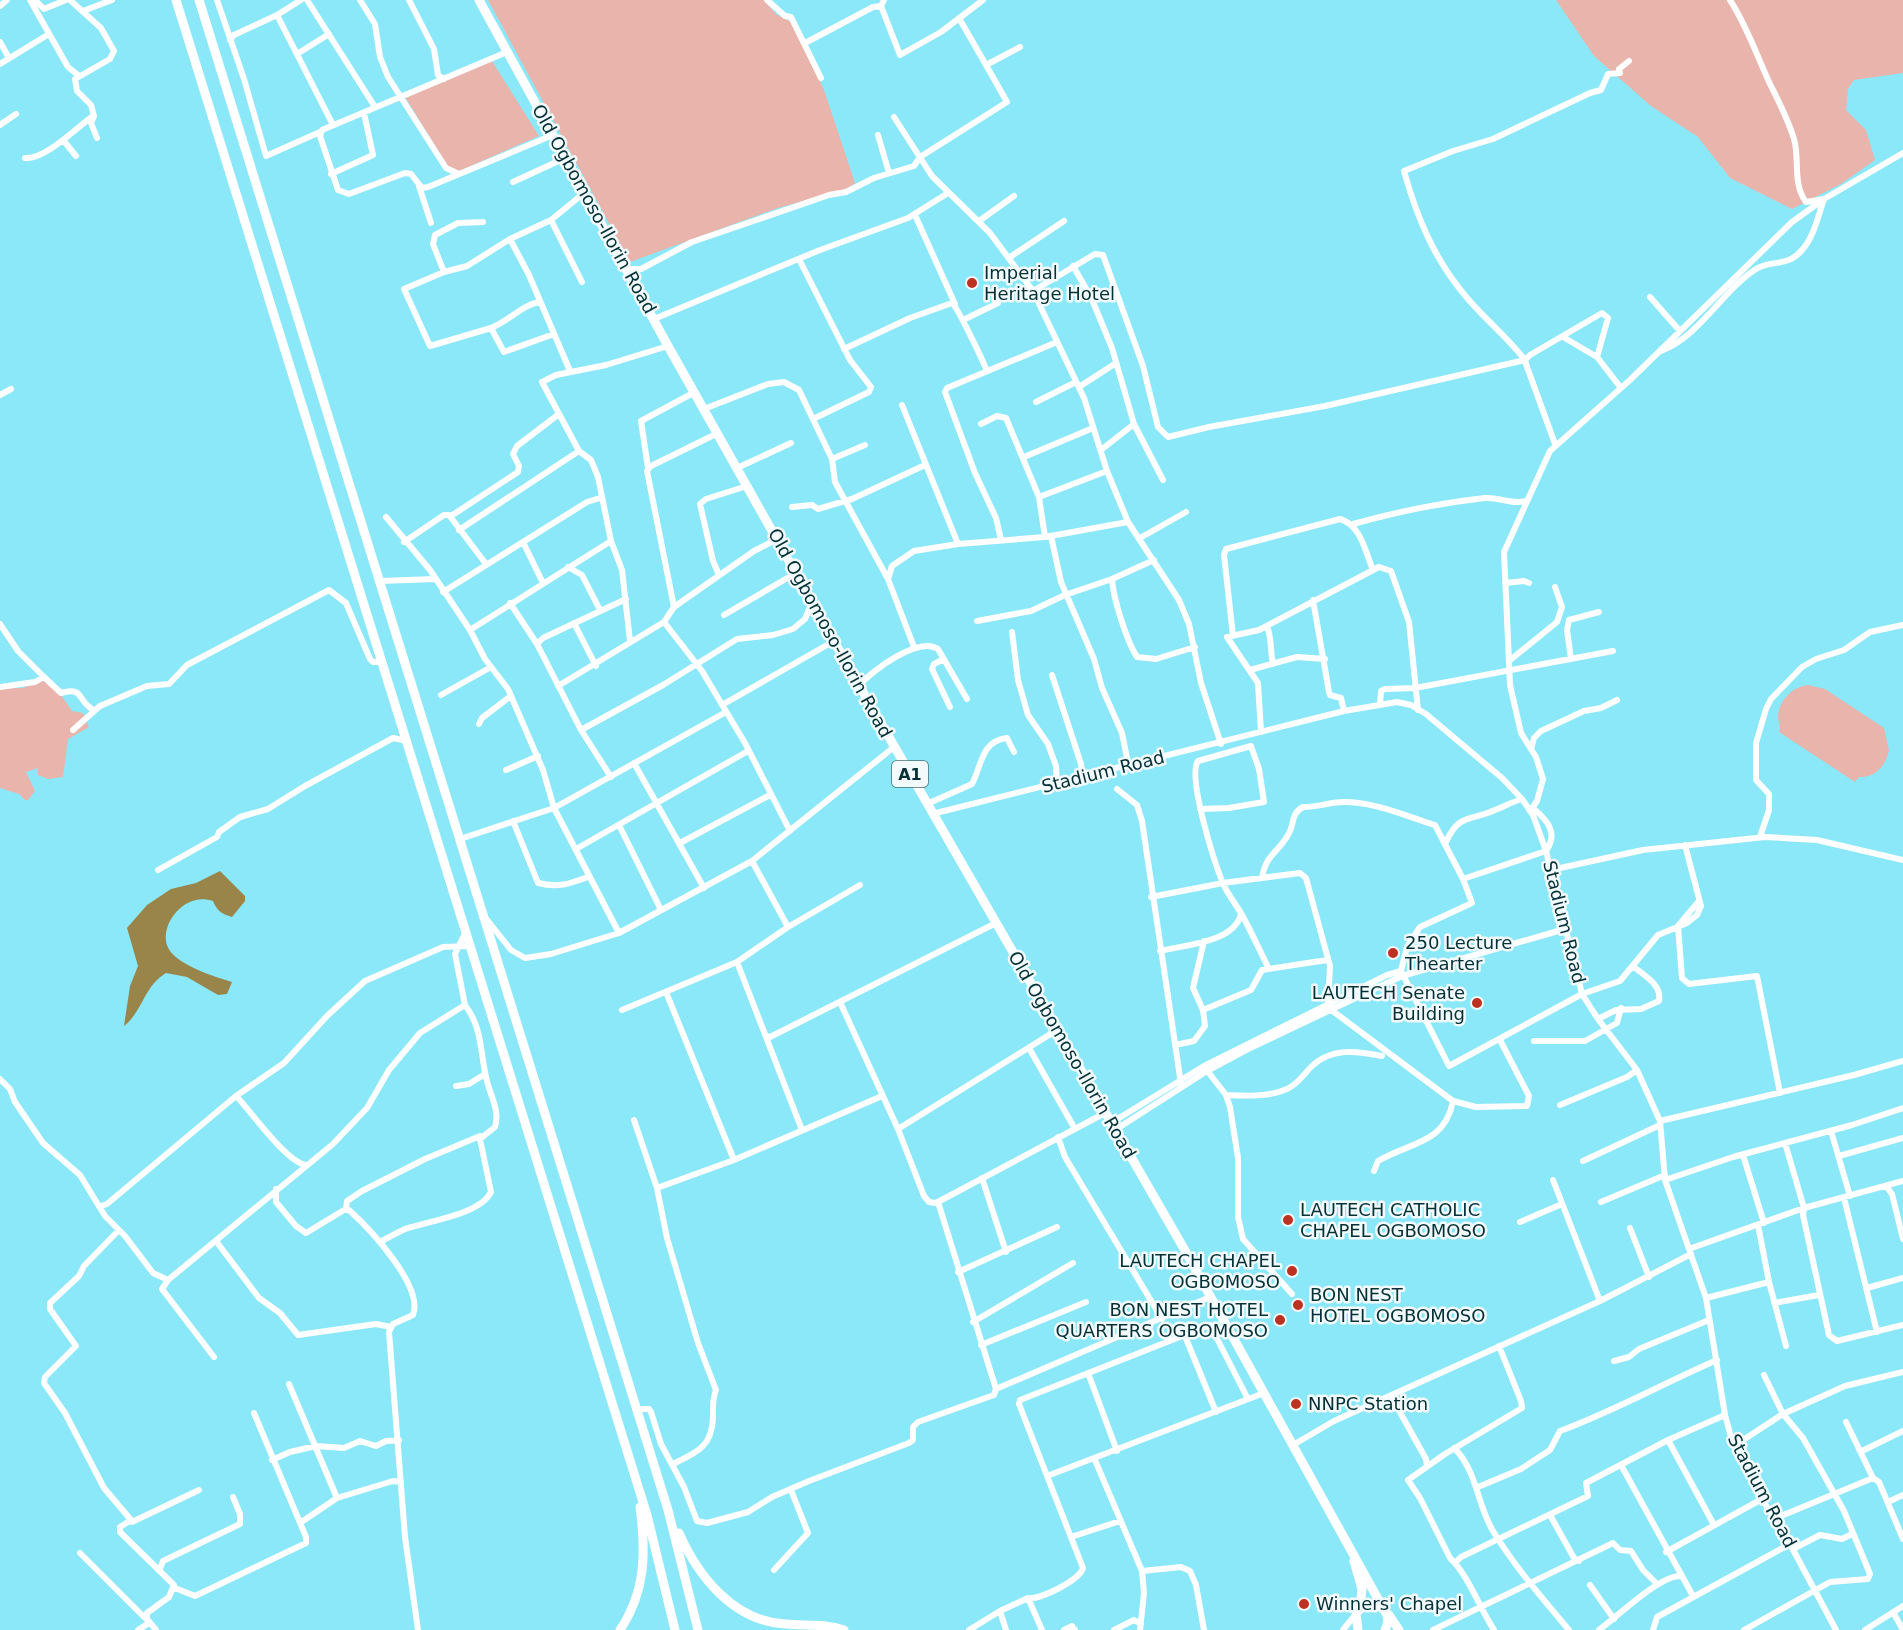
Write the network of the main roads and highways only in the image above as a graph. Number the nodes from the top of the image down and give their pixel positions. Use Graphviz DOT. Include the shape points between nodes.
graph roads {
  1 [pos="176,0"];
  2 [pos="200,0"];
  3 [pos="479,0"];
  4 [pos="636,1481"];
  5 [pos="668,1510"];
  6 [pos="1347,1545"];
  7 [pos="1385,1610"];
  8 [pos="1358,1612"];
  9 [pos="620,1630"];
  10 [pos="675,1630"];
  11 [pos="698,1630"];
  12 [pos="844,1630"];
  13 [pos="1358,1630"];
  14 [pos="1385,1630"];
  15 [pos="1399,1630"];
  1 -- 4 [label="highway"];
  2 -- 5 [label="highway"];
  3 -- 6 [label="highway, Old Ogbomoso-Ilorin Road / A1" via="859,686 1210,1297"];
  4 -- 9 [label="highway" via="644,1565 636,1600"];
  4 -- 10 [label="highway"];
  5 -- 11 [label="highway"];
  5 -- 12 [label="highway" via="690,1559 731,1604 761,1619"];
  6 -- 7 [label="highway, A1"];
  6 -- 8 [label="highway, A1" via="1362,1589"];
  7 -- 8 [label="highway" via="1371,1604"];
  7 -- 14 [label="highway" via="1389,1622"];
  7 -- 15 [label="highway, A1"];
  8 -- 13 [label="highway"];
}
